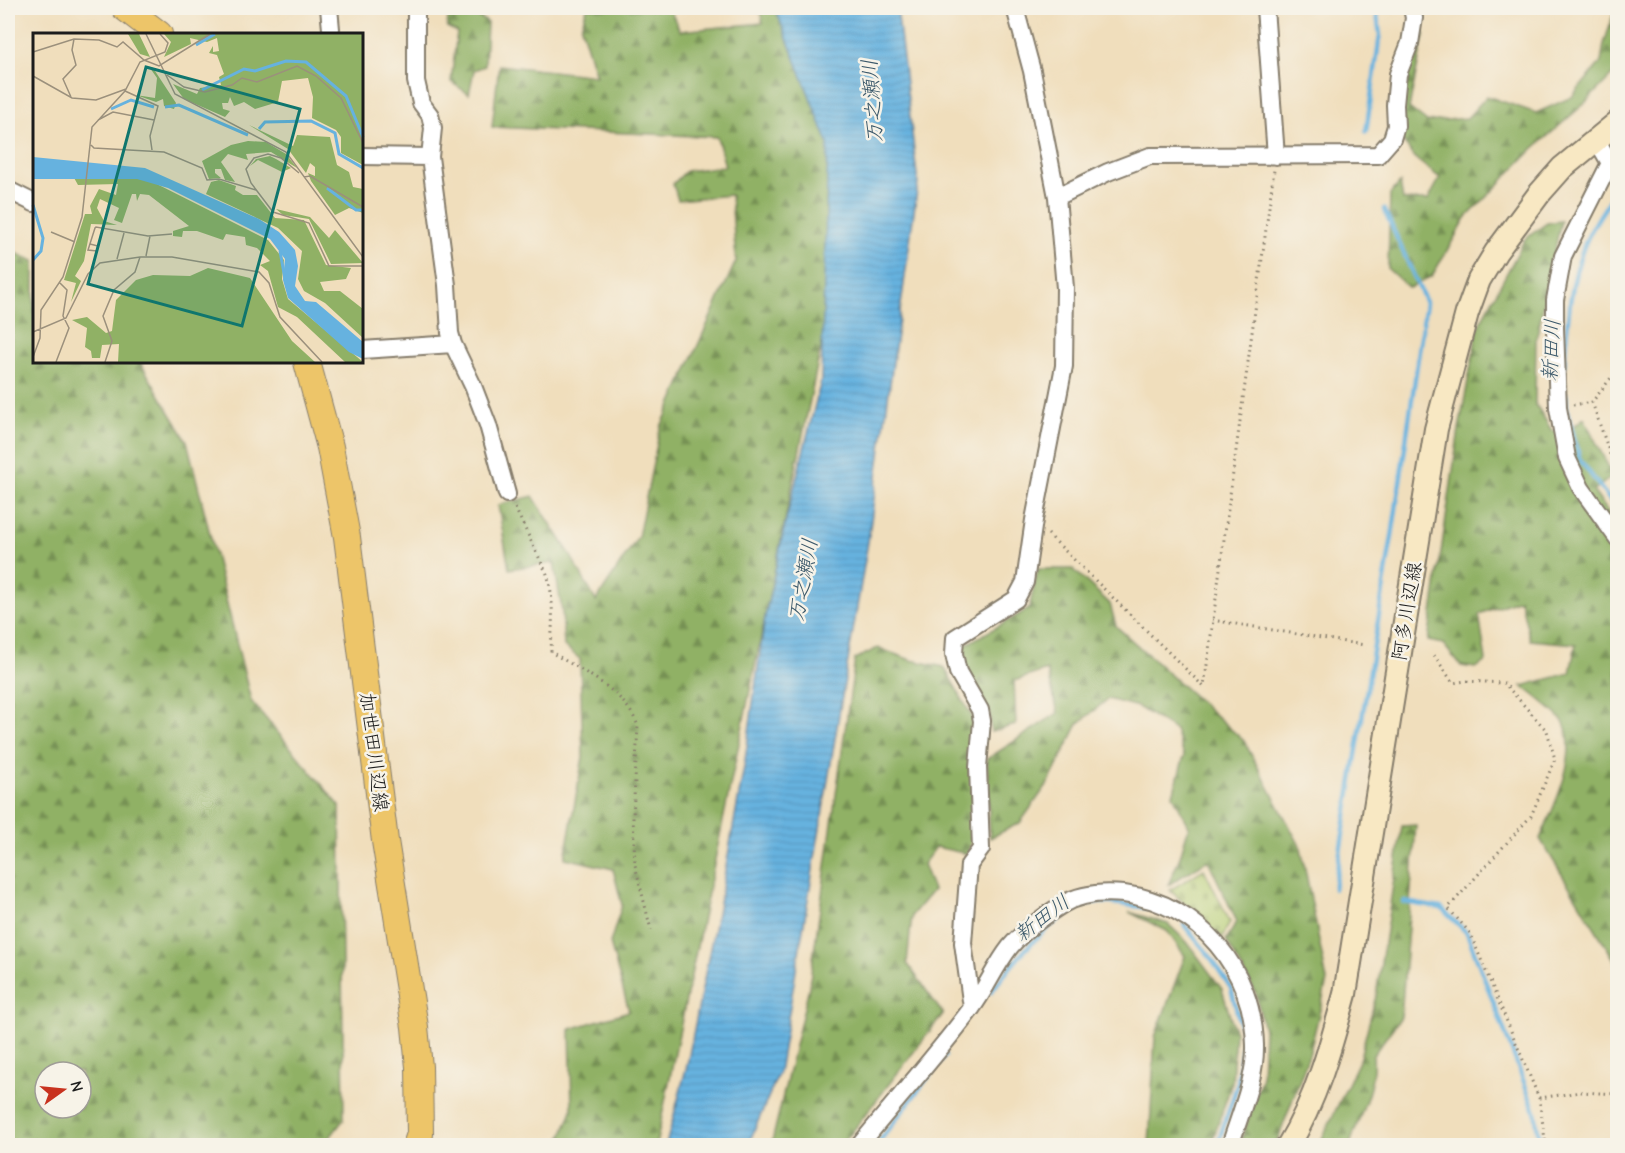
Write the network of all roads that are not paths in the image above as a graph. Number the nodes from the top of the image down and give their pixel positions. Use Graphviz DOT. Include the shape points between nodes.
graph roads {
  1 [pos="125,8"];
  2 [pos="329,8"];
  3 [pos="416,8"];
  4 [pos="1015,8"];
  5 [pos="1266,8"];
  6 [pos="1412,8"];
  7 [pos="331,29"];
  8 [pos="158,33"];
  9 [pos="1617,122"];
  10 [pos="1596,140"];
  11 [pos="363,156"];
  12 [pos="1276,156"];
  13 [pos="430,157"];
  14 [pos="8,190"];
  15 [pos="1057,197"];
  16 [pos="33,202"];
  17 [pos="453,344"];
  18 [pos="363,350"];
  19 [pos="307,363"];
  20 [pos="507,494"];
  21 [pos="1617,539"];
  22 [pos="972,1008"];
  23 [pos="416,1146"];
  24 [pos="859,1146"];
  25 [pos="1230,1146"];
  26 [pos="1288,1146"];
  1 -- 8 [label="main road"];
  2 -- 7 [label="street"];
  3 -- 13 [label="street" via="416,81 421,103 432,122"];
  4 -- 15 [label="street"];
  5 -- 12 [label="street"];
  6 -- 12 [label="street" via="1410,43 1398,74 1396,126 1392,139 1378,155"];
  9 -- 10 [label="main road, 阿多川辺線"];
  10 -- 21 [label="street" via="1610,163 1563,256 1555,300 1558,408 1567,458 1581,488"];
  10 -- 26 [label="main road, 阿多川辺線" via="1562,168 1520,218 1479,280 1467,313 1436,429 1345,994 1315,1089"];
  11 -- 13 [label="street"];
  12 -- 15 [label="street" via="1150,156"];
  13 -- 17 [label="street"];
  14 -- 16 [label="street"];
  15 -- 22 [label="street" via="1065,288 1064,366 1024,582 1016,599 955,638 958,672 980,710 982,721 978,767 981,849 969,865 963,943"];
  17 -- 18 [label="street"];
  17 -- 20 [label="street" via="488,425"];
  19 -- 23 [label="main road, 加世田川辺線" via="330,447 347,537 385,841 415,1027 420,1134"];
  22 -- 24 [label="street"];
  22 -- 25 [label="street" via="1010,947 1065,903 1103,892 1135,896 1177,910 1211,936 1230,960 1244,986 1250,1010 1255,1045 1250,1081"];
}
